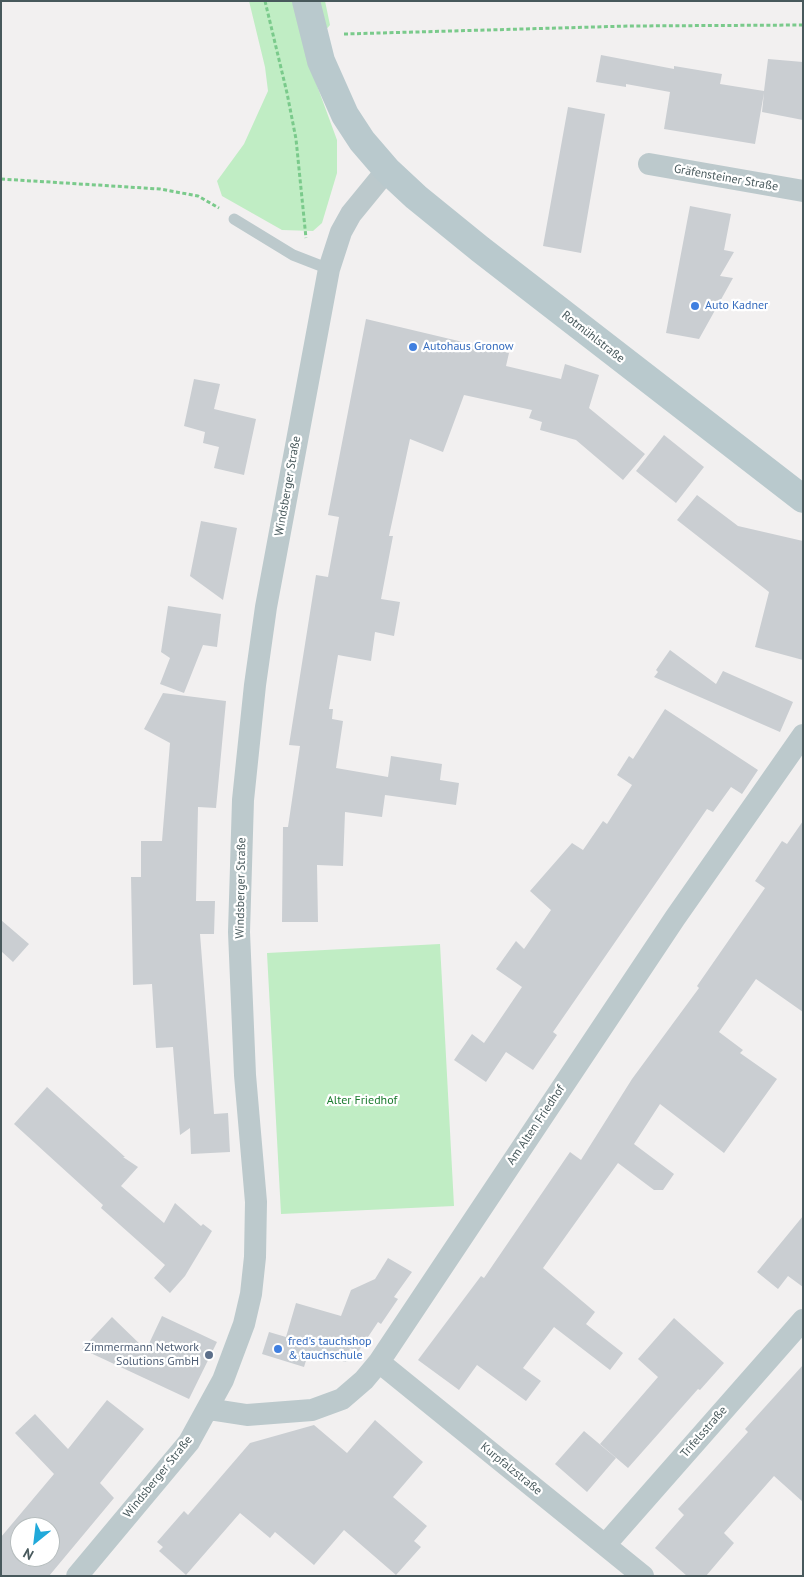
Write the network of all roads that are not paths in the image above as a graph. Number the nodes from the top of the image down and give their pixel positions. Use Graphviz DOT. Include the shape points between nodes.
graph roads {
  1 [pos="306,1"];
  2 [pos="650,164"];
  3 [pos="387,170"];
  4 [pos="803,191"];
  5 [pos="234,219"];
  6 [pos="320,266"];
  7 [pos="803,499"];
  8 [pos="802,738"];
  9 [pos="803,1320"];
  10 [pos="379,1362"];
  11 [pos="208,1409"];
  12 [pos="604,1545"];
  13 [pos="77,1576"];
  14 [pos="643,1576"];
  1 -- 3 [label="street, Rotmühlstraße" via="321,60 344,115"];
  2 -- 4 [label="street, Gräfensteiner Straße"];
  3 -- 6 [label="street, Windsberger Straße" via="350,214"];
  3 -- 7 [label="street, Rotmühlstraße" via="480,249"];
  5 -- 6 [label="lane"];
  6 -- 11 [label="street, Windsberger Straße" via="266,607 243,800 240,995 256,1202 255,1257 244,1324 223,1380"];
  8 -- 10 [label="street, Am Alten Friedhof" via="670,926"];
  9 -- 12 [label="street, Trifelsstraße"];
  10 -- 11 [label="street, Am Alten Friedhof" via="342,1399 312,1410 248,1415"];
  10 -- 12 [label="street, Kurpfalzstraße"];
  11 -- 13 [label="street, Windsberger Straße" via="178,1456"];
  12 -- 14 [label="street, Kurpfalzstraße"];
}
